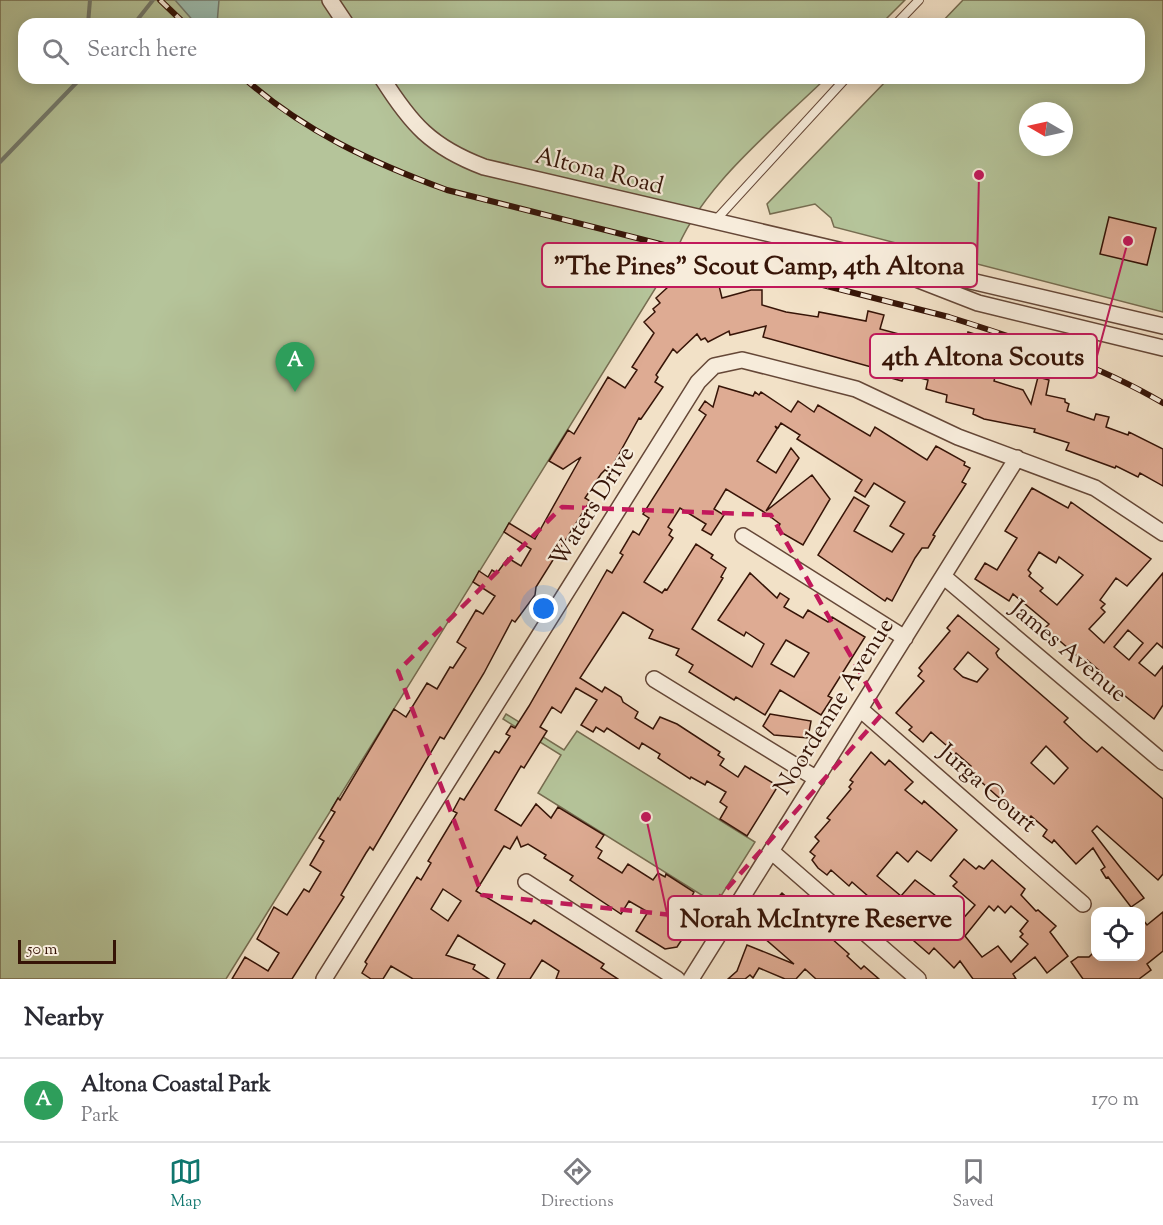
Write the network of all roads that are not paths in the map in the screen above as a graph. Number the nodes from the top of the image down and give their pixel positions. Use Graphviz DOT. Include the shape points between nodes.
graph roads {
  1 [pos="330,0"];
  2 [pos="919,0"];
  3 [pos="342,18"];
  4 [pos="902,18"];
  5 [pos="386,84"];
  6 [pos="841,84"];
  7 [pos="714,223"];
  8 [pos="840,252"];
  9 [pos="1163,326"];
  10 [pos="1163,348"];
  11 [pos="1017,458"];
  12 [pos="1163,533"];
  13 [pos="743,536"];
  14 [pos="944,576"];
  15 [pos="905,638"];
  16 [pos="654,679"];
  17 [pos="861,709"];
  18 [pos="1163,762"];
  19 [pos="817,779"];
  20 [pos="771,851"];
  21 [pos="526,882"];
  22 [pos="1083,903"];
  23 [pos="324,979"];
  24 [pos="677,979"];
  25 [pos="692,979"];
  26 [pos="918,979"];
  1 -- 3 [label="street"];
  2 -- 4 [label="lane"];
  5 -- 7 [label="street, Altona Road" via="412,123 451,154 484,167"];
  6 -- 7 [label="lane"];
  7 -- 8 [label="street, Altona Road"];
  8 -- 9 [label="street, Altona Road"];
  8 -- 10 [label="street, Altona Road" via="978,303"];
  11 -- 12 [label="street, Waters Drive" via="1108,494"];
  11 -- 14 [label="street, Noordenne Avenue"];
  11 -- 23 [label="street, Waters Drive" via="948,433 856,389 742,360 714,366 698,382"];
  13 -- 15 [label="street"];
  14 -- 15 [label="street, Noordenne Avenue"];
  14 -- 18 [label="street, James Avenue"];
  15 -- 17 [label="street, Noordenne Avenue"];
  16 -- 19 [label="street"];
  17 -- 19 [label="street, Noordenne Avenue"];
  17 -- 22 [label="street, Jurga Court"];
  19 -- 20 [label="street, Noordenne Avenue"];
  20 -- 25 [label="street, Noordenne Avenue"];
  20 -- 26 [label="street"];
  21 -- 24 [label="street"];
}
